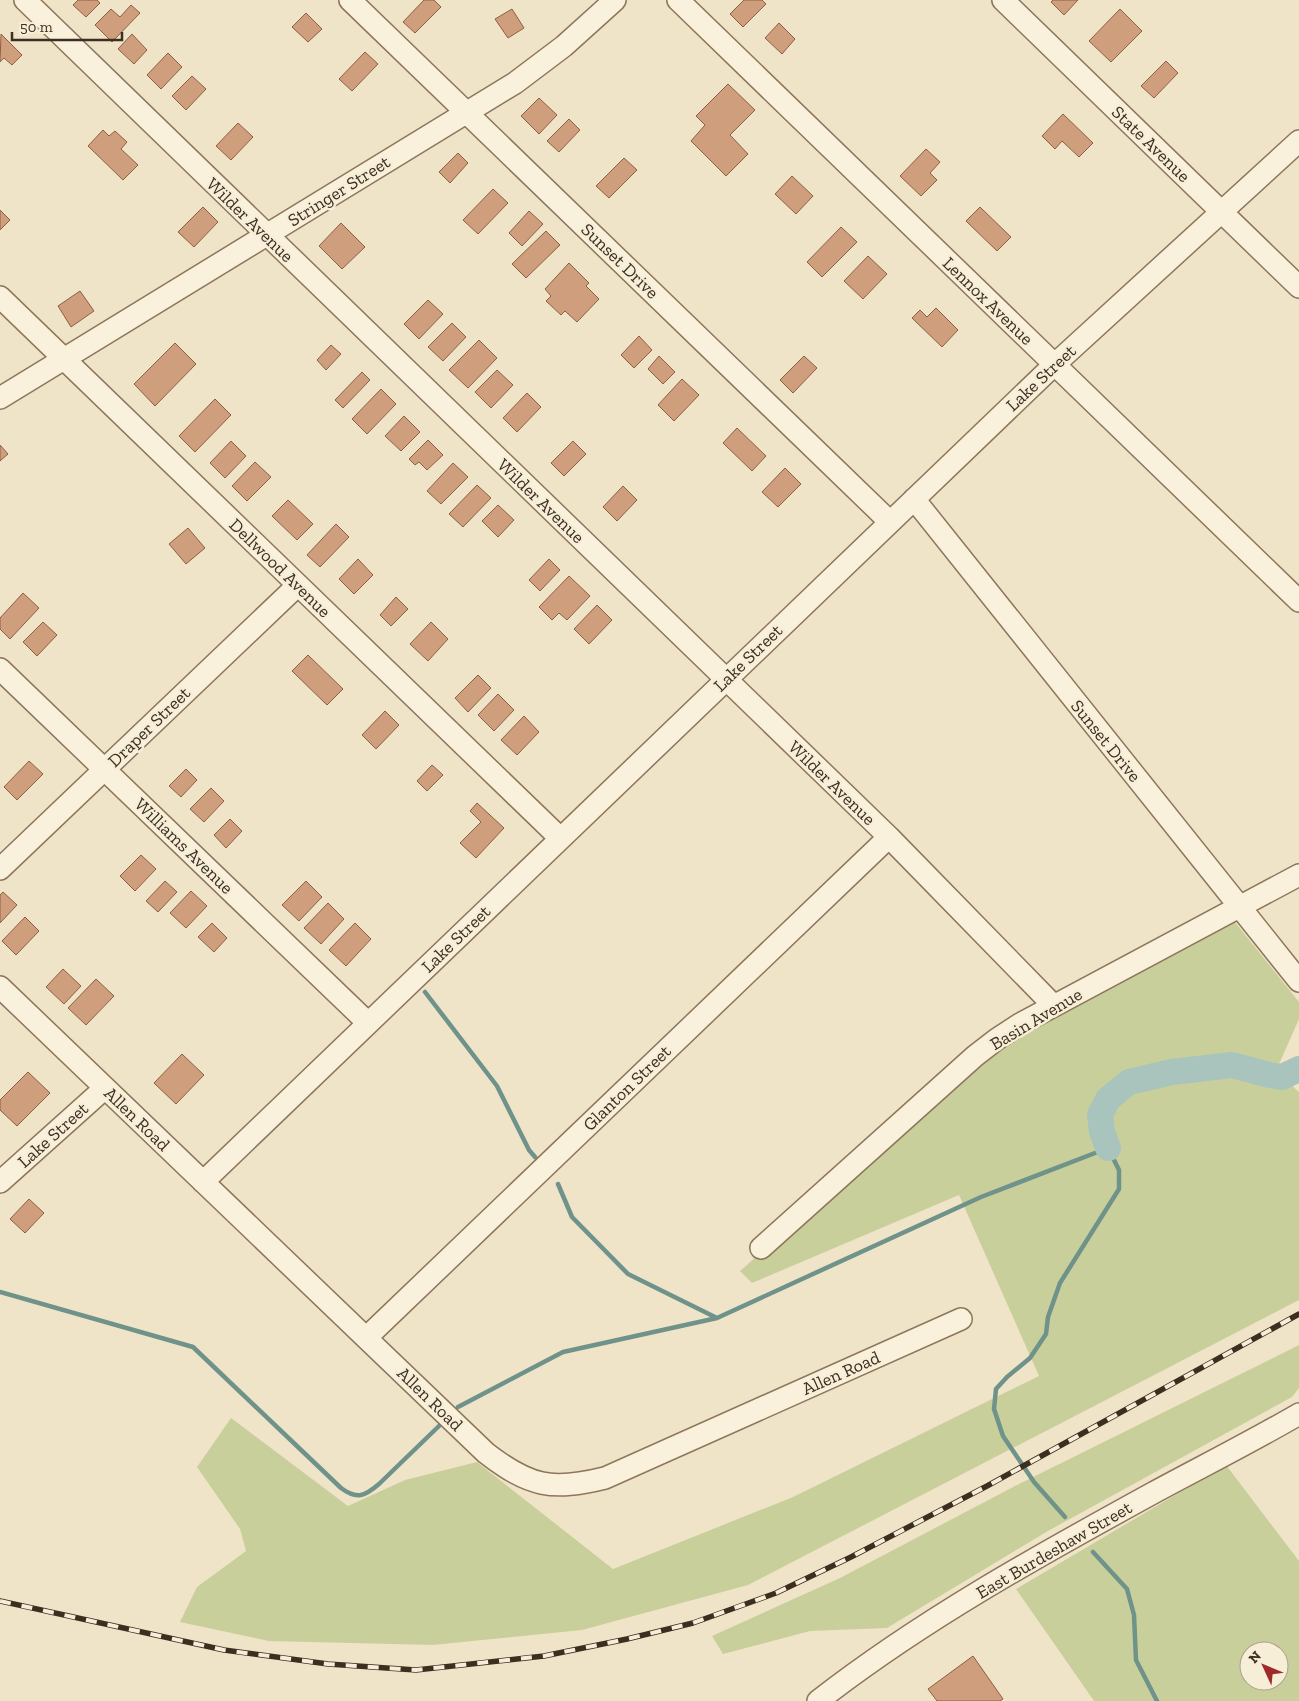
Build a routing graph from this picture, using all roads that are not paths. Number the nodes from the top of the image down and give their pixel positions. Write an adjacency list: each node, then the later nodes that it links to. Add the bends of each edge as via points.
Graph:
1 (24, 0): 9 (street, Wilder Avenue)
2 (350, 0): 6 (street, Sunset Drive)
3 (615, 0): 6 (street, Stringer Street, via 540,65)
4 (678, 0): 13 (street, Lennox Avenue)
5 (1003, 0): 8 (street, State Avenue)
6 (466, 112): 9 (street, Stringer Street); 16 (street, Sunset Drive)
7 (1299, 141): 8 (street, Lake Street)
8 (1222, 213): 10 (street, State Avenue); 13 (street, Lake Street)
9 (266, 236): 12 (street, Stringer Street); 20 (street, Wilder Avenue)
10 (1299, 287)
11 (0, 297): 12 (street, Dellwood Avenue)
12 (63, 358): 14 (street, Stringer Street); 17 (street, Dellwood Avenue)
13 (1054, 365): 15 (street, Lake Street); 18 (street, Lennox Avenue)
14 (0, 398)
15 (914, 499): 16 (street, Lake Street); 26 (street, Sunset Drive)
16 (890, 522): 20 (street, Lake Street)
17 (298, 585): 21 (street, Draper Street); 23 (street, Dellwood Avenue)
18 (1299, 601)
19 (0, 669): 21 (street, Williams Avenue)
20 (725, 680): 22 (street, Wilder Avenue); 23 (street, Lake Street)
21 (104, 769): 24 (street, Draper Street); 30 (street, Williams Avenue)
22 (889, 837): 29 (street, Wilder Avenue); 36 (street, Glanton Street)
23 (560, 838): 30 (street, Lake Street)
24 (0, 869)
25 (1299, 875): 26 (street, Basin Avenue)
26 (1239, 908): 27 (street, Sunset Drive); 29 (street, Basin Avenue)
27 (1299, 982)
28 (0, 987): 31 (street, Allen Road)
29 (1054, 1006): 34 (street, Basin Avenue, via 1020,1024 976,1056)
30 (368, 1023): 33 (street, Lake Street)
31 (105, 1088): 32 (street, Lake Street); 33 (street, Allen Road)
32 (0, 1182)
33 (203, 1182): 36 (street, Allen Road)
34 (761, 1248)
35 (961, 1319): 36 (street, Allen Road, via 613,1475 562,1485 524,1479 486,1453)
36 (366, 1338)
37 (1299, 1414): 38 (street, East Burdeshaw Street, via 995,1582 896,1645)
38 (818, 1701)

